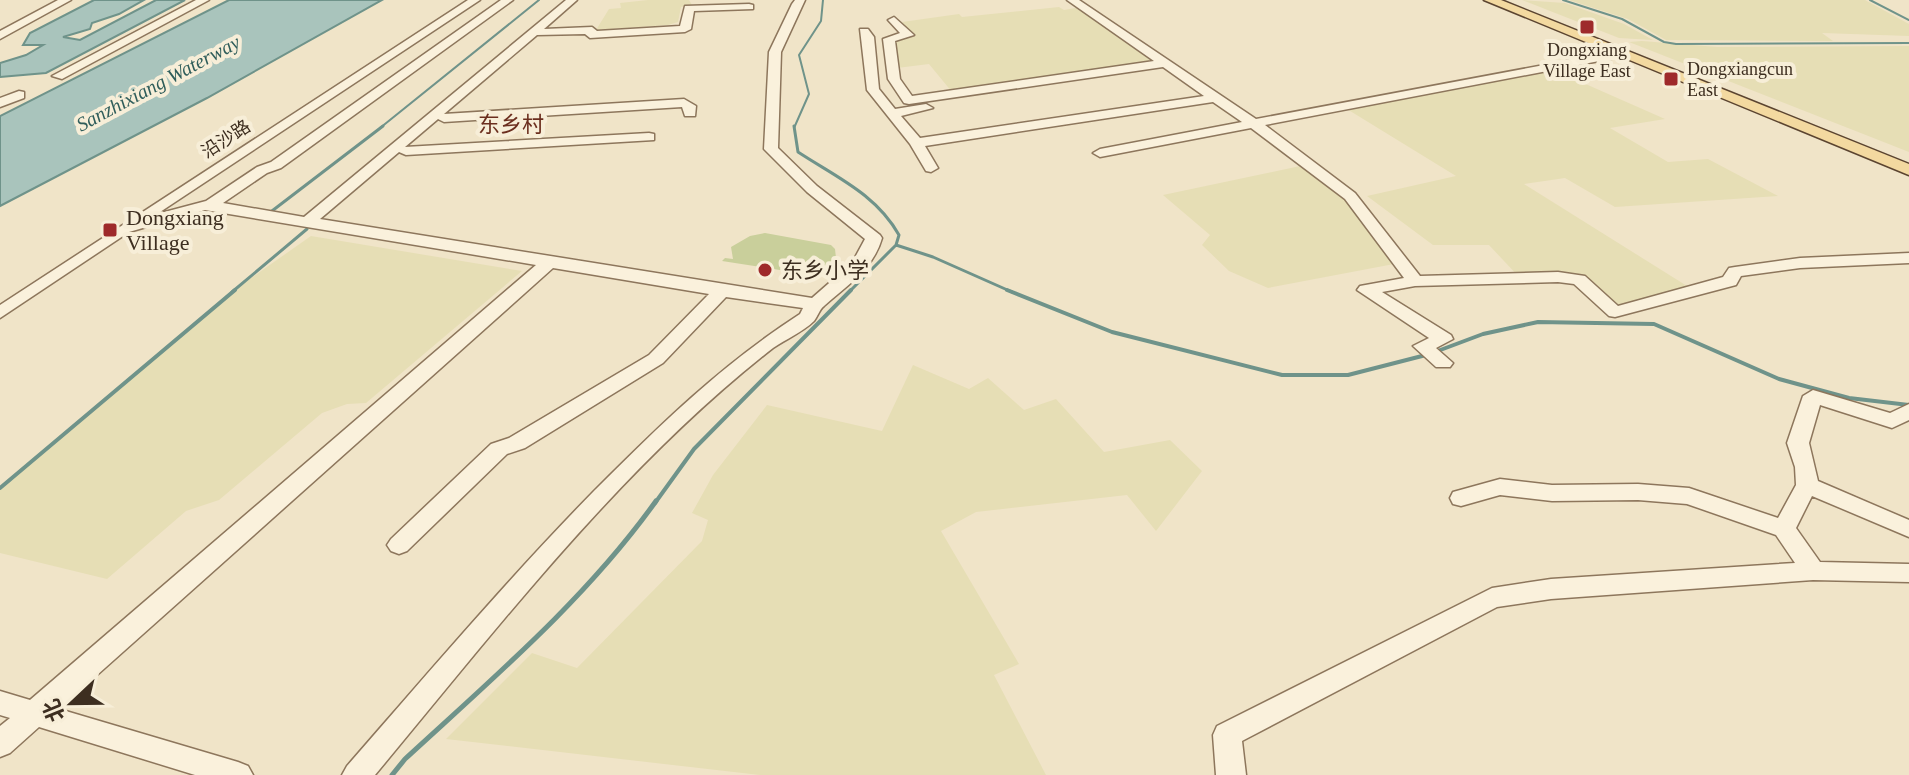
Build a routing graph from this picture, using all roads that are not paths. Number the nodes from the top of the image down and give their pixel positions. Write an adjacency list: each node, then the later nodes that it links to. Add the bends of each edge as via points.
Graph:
1 (66, 0): 15 (street)
2 (204, 0): 18 (street)
3 (475, 0): 33 (street, 沿沙路)
4 (508, 0): 34 (street, via 276,165)
5 (572, 0): 35 (street)
6 (580, 0): 14 (street)
7 (743, 0): 14 (street, via 749,7 689,8 685,29)
8 (800, 0): 41 (street, via 775,52 771,149 874,238 862,263)
9 (1072, 0): 17 (street)
10 (1490, 0): 16 (main road)
11 (1511, 0): 30 (main road)
12 (894, 20): 19 (street, via 908,35 889,39)
13 (864, 31): 20 (street)
14 (541, 33): 24 (street)
15 (0, 36)
16 (1620, 53): 25 (street); 32 (main road)
17 (1173, 68): 19 (street, via 909,100); 21 (street); 23 (street)
18 (58, 76)
19 (898, 85): 20 (street)
20 (872, 87): 23 (street)
21 (1216, 98): 25 (street); 27 (street)
22 (690, 113): 24 (street, via 684,103)
23 (892, 113): 27 (street)
24 (444, 118): 28 (street)
25 (1254, 124): 29 (street); 39 (street, via 1350,196)
26 (649, 137): 28 (street)
27 (916, 143): 31 (street)
28 (406, 151): 35 (street)
29 (1100, 153)
30 (1909, 160)
31 (931, 168)
32 (1909, 170)
33 (196, 182): 34 (street); 36 (street, 沿沙路)
34 (207, 205): 35 (street); 36 (street)
35 (312, 224): 37 (street)
36 (123, 229): 42 (street, 沿沙路)
37 (550, 262): 40 (street); 53 (street)
38 (1905, 262): 39 (street, via 1800,263 1735,272 1730,281 1615,312 1579,280)
39 (1415, 281): 43 (street, via 1366,290 1444,339 1422,346)
40 (722, 291): 41 (street); 49 (street, via 656,359 499,449)
41 (813, 306): 56 (street, via 807,317 682,414 533,569)
42 (0, 313)
43 (1443, 363)
44 (1909, 411): 45 (street, via 1892,421 1813,396 1798,443)
45 (1807, 485): 47 (street); 48 (street)
46 (1461, 498): 47 (street, via 1500,487 1689,496)
47 (1784, 529): 50 (street)
48 (1909, 529)
49 (399, 545)
50 (1813, 571): 51 (street); 57 (street, via 1551,589 1492,598 1227,735)
51 (1909, 573)
52 (0, 703): 53 (street)
53 (35, 713): 54 (street); 55 (street)
54 (0, 744)
55 (238, 775)
56 (357, 775)
57 (1231, 775)

